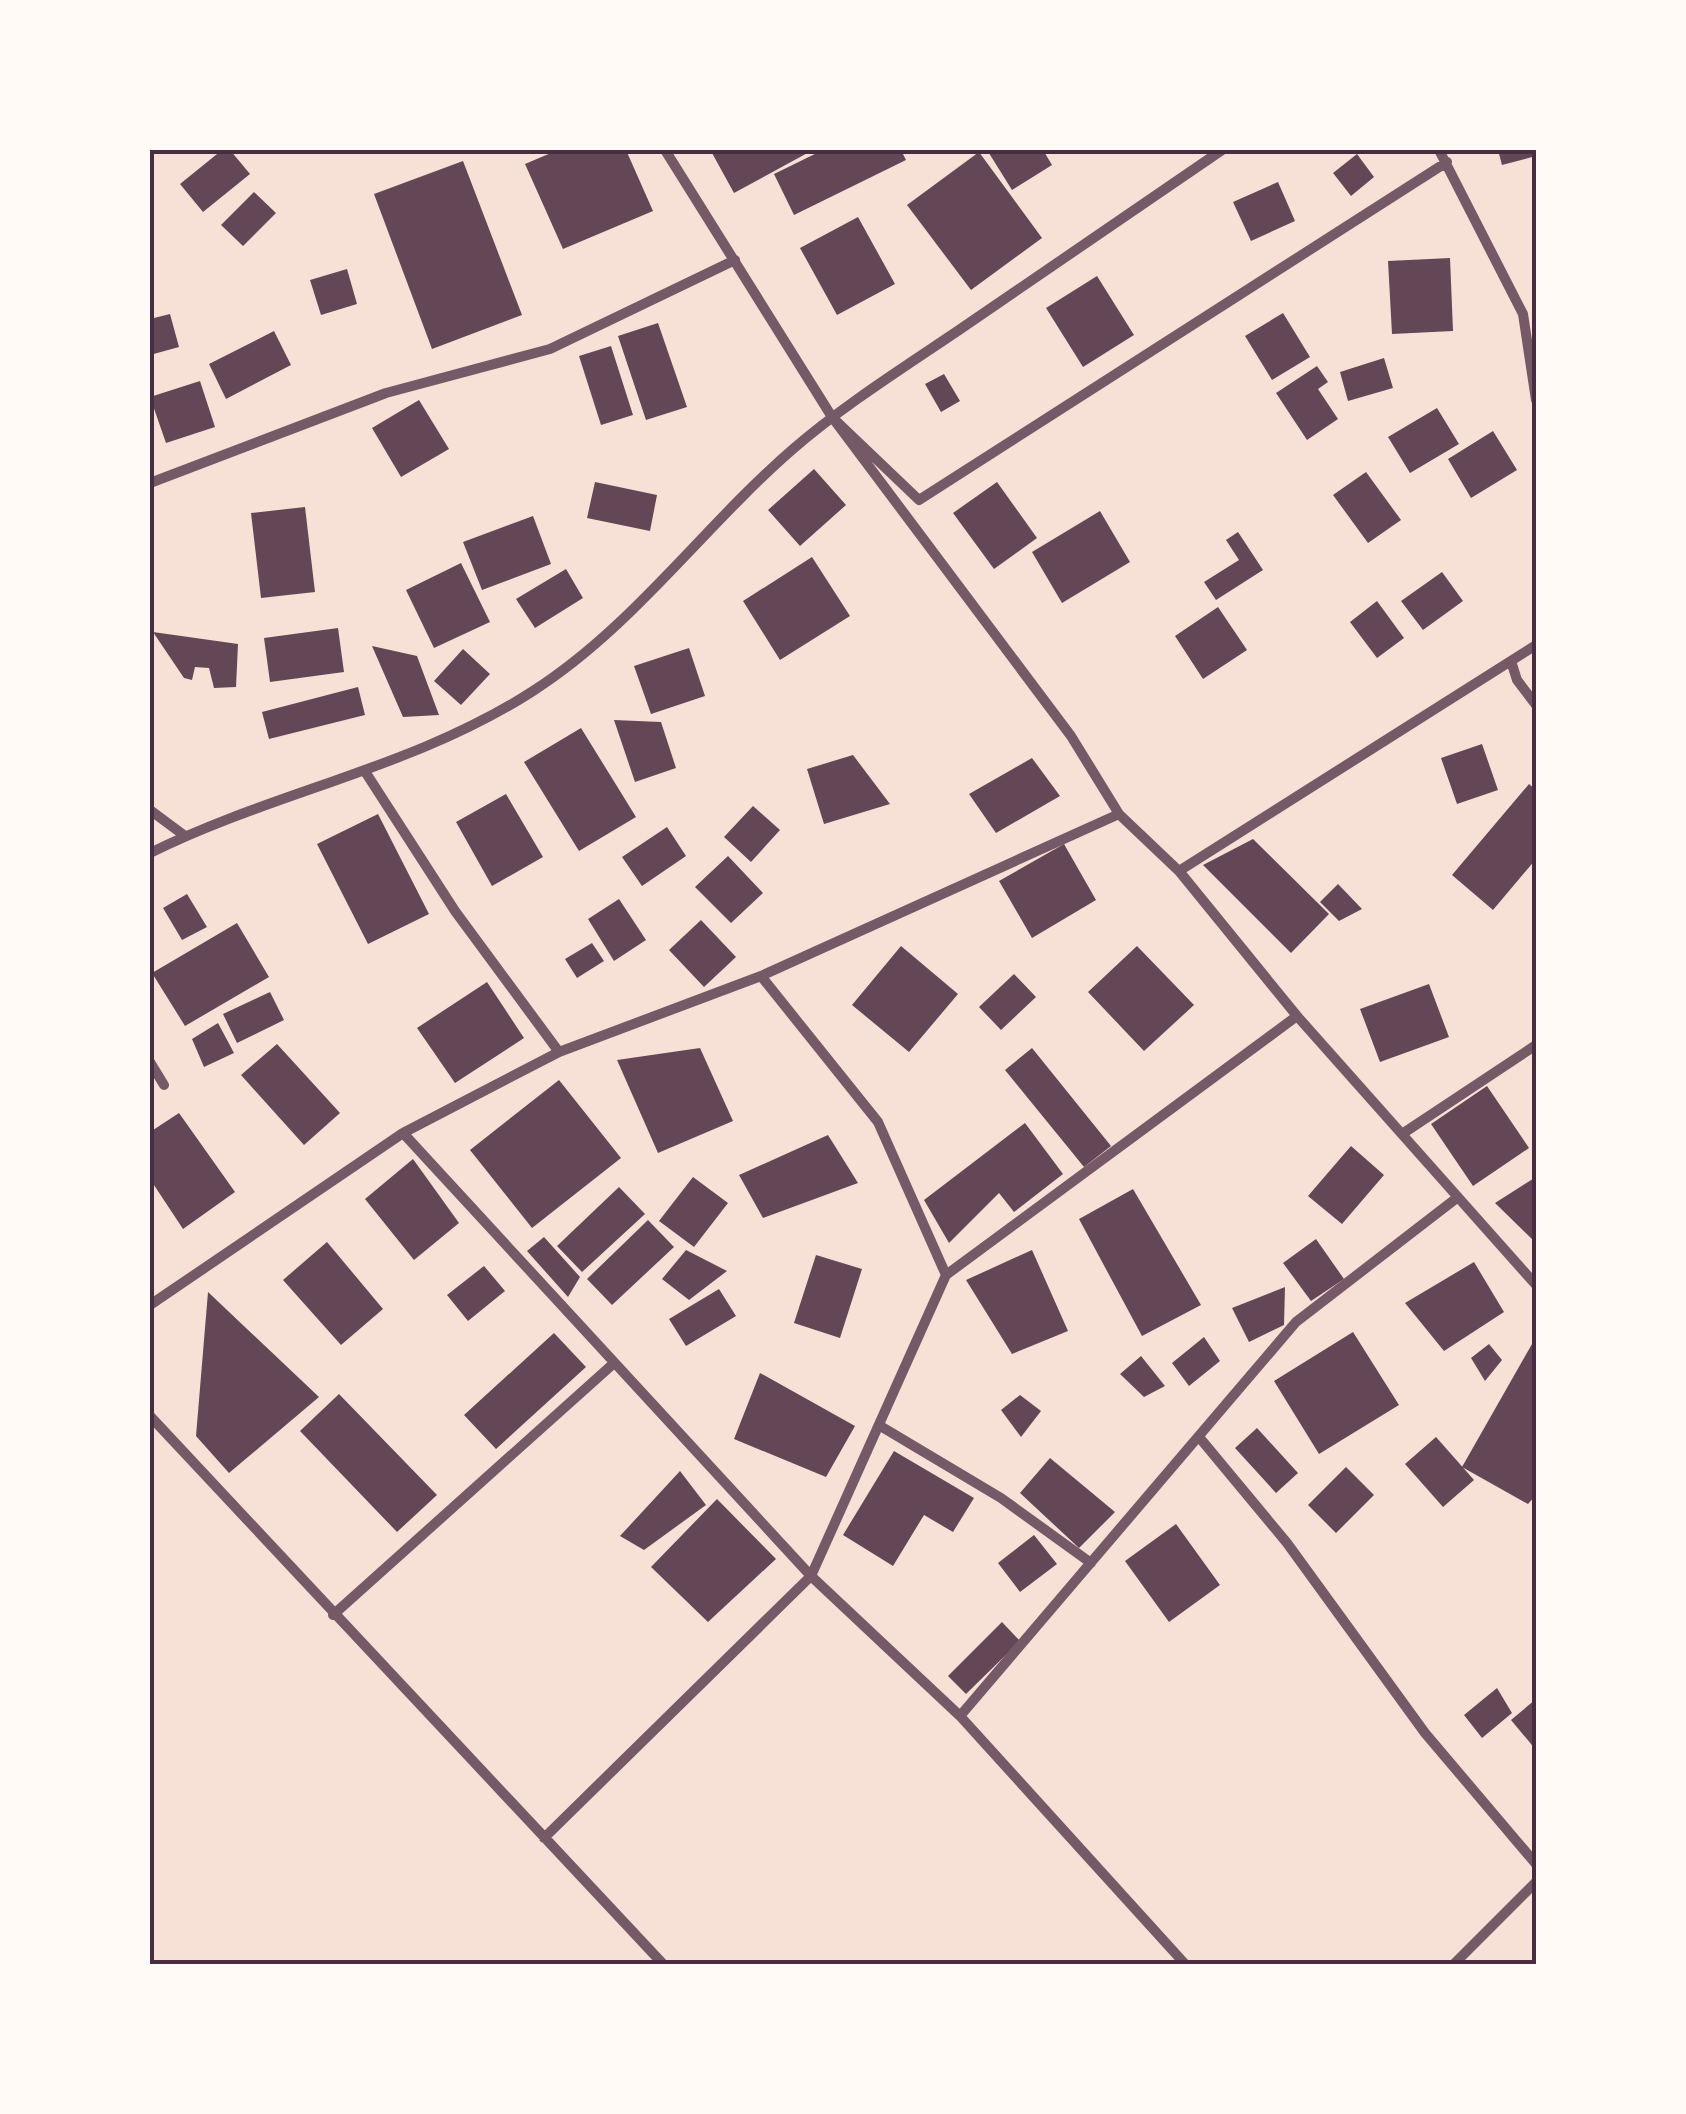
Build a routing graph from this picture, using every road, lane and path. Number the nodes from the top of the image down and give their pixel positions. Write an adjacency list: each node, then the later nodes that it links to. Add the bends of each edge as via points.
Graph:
1 (665, 150): 5 (street)
2 (1222, 150): 7 (street)
3 (1439, 150): 4 (street)
4 (1447, 162): 6 (street, via 1523,314); 7 (street, via 920,500)
5 (735, 260): 7 (street); 8 (street, via 550,349 386,393)
6 (1536, 400)
7 (832, 417): 12 (street, via 712,526 588,655 492,717); 14 (street, via 1071,736)
8 (150, 483)
9 (1536, 645): 10 (street)
10 (1511, 661): 11 (street); 17 (street)
11 (1536, 704)
12 (366, 773): 15 (street); 21 (street, via 455,911)
13 (150, 810): 15 (street)
14 (1120, 814): 17 (street); 18 (street)
15 (184, 836): 16 (street)
16 (150, 853)
17 (1179, 871): 19 (street)
18 (761, 976): 21 (street); 27 (street, via 878,1122)
19 (1297, 1016): 25 (street); 27 (street)
20 (1536, 1045): 25 (street)
21 (559, 1052): 24 (street)
22 (150, 1062): 23 (street)
23 (164, 1085)
24 (402, 1133): 29 (street); 30 (street)
25 (1402, 1134): 26 (street)
26 (1458, 1197): 28 (street); 33 (street, via 1296,1322)
27 (946, 1275): 32 (street)
28 (1536, 1285)
29 (150, 1306)
30 (614, 1364): 35 (street); 36 (street)
31 (150, 1416): 36 (street)
32 (882, 1427): 34 (street, via 1001,1498); 35 (street)
33 (1199, 1437): 34 (street); 39 (street, via 1287,1543 1425,1733)
34 (1090, 1563): 37 (street)
35 (811, 1576): 37 (street); 38 (street)
36 (333, 1615): 38 (street)
37 (960, 1716): 42 (street)
38 (544, 1838): 41 (street)
39 (1536, 1864)
40 (1536, 1882): 43 (street)
41 (663, 1964)
42 (1185, 1964)
43 (1454, 1964)

